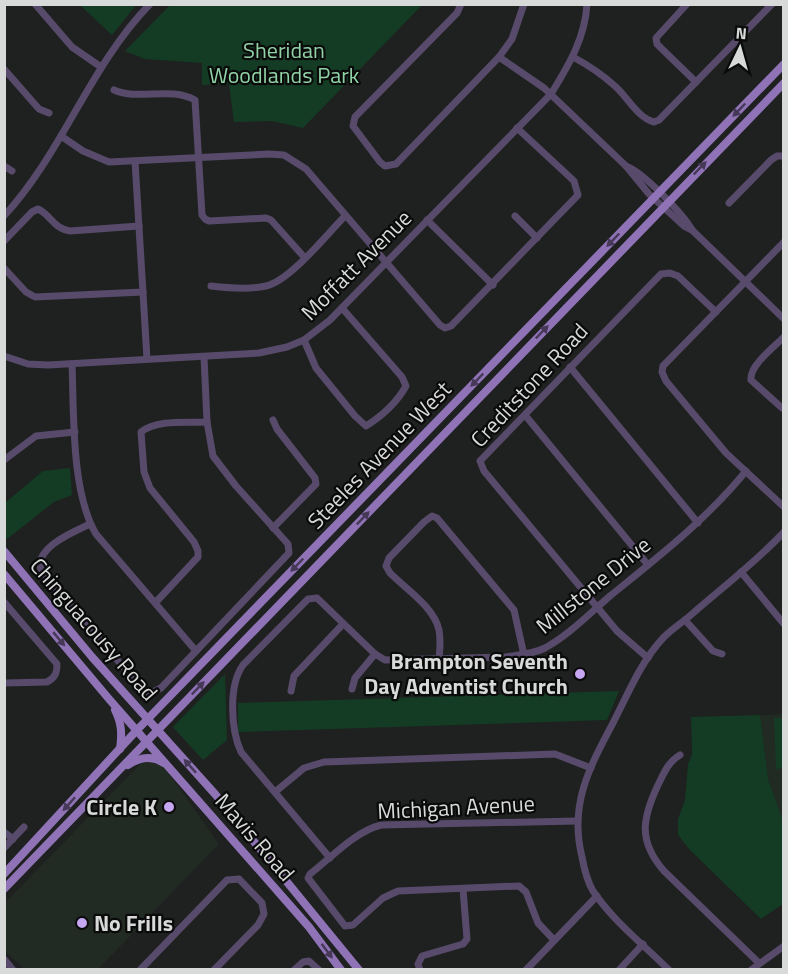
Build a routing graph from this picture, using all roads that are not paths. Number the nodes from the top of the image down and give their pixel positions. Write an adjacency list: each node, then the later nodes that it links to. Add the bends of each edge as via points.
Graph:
1 (35, 4): 11 (street, via 72,47)
2 (150, 4): 11 (street)
3 (460, 4): 8 (street, via 457,13 355,117 353,126 380,162 396,164)
4 (524, 4): 8 (street, via 512,39)
5 (587, 4): 9 (street, Moffatt Avenue, via 581,39)
6 (687, 4): 13 (street, via 656,38 657,44)
7 (772, 4): 13 (street)
8 (499, 57): 17 (street)
9 (573, 57): 13 (street, via 615,86 654,122); 17 (street, Moffatt Avenue)
10 (782, 66): 16 (main road, via 774,84); 26 (main road, Steeles Avenue West, one-way to 26)
11 (101, 67): 20 (street)
12 (4, 69): 18 (street, via 39,108)
13 (696, 82)
14 (783, 83): 16 (main road, Steeles Avenue West)
15 (114, 90): 22 (street, via 125,95 184,95 195,100)
16 (775, 92): 26 (main road, Steeles Avenue West, one-way to 16)
17 (551, 94): 19 (street, Moffatt Avenue); 26 (street, via 626,166 634,169)
18 (49, 113)
19 (518, 128): 31 (street, Moffatt Avenue); 33 (street, via 578,189 578,195)
20 (61, 136): 23 (street, via 96,158); 28 (street, via 30,187)
21 (783, 156): 27 (street, via 771,159)
22 (200, 157): 23 (street); 29 (street, via 284,155 306,169); 36 (street, via 205,219 209,222 266,218)
23 (135, 161): 32 (street)
24 (4, 166): 25 (street)
25 (12, 171)
26 (659, 198): 39 (street); 85 (main road, Steeles Avenue West, one-way to 85); 87 (main road, Steeles Avenue West, one-way to 26)
27 (729, 203)
28 (4, 216)
29 (345, 216): 36 (street); 37 (street)
30 (515, 216): 33 (street)
31 (427, 219): 37 (street, Moffatt Avenue); 40 (street)
32 (139, 226): 34 (street, via 62,230 38,209); 42 (street)
33 (537, 238): 40 (street)
34 (4, 241)
35 (783, 242): 39 (street)
36 (304, 258): 41 (street, via 279,282 266,287)
37 (386, 263): 40 (street, via 445,328); 43 (street, Moffatt Avenue)
38 (4, 268): 42 (street, via 35,297)
39 (746, 282): 44 (street); 45 (street)
40 (493, 285)
41 (211, 286)
42 (142, 292): 50 (street)
43 (342, 308): 47 (street, Moffatt Avenue); 47 (street, via 406,386 375,420 366,426 355,416 316,368)
44 (716, 312): 52 (street, Creditstone Road, via 678,276 661,274); 59 (street, via 663,366 662,372 715,441)
45 (783, 319)
46 (783, 337): 53 (street, via 750,376)
47 (304, 340): 49 (street, Moffatt Avenue, via 259,353)
48 (4, 356): 51 (street, Moffatt Avenue, via 28,364)
49 (204, 357): 50 (street, Moffatt Avenue); 56 (street)
50 (147, 359): 51 (street, Moffatt Avenue)
51 (72, 364): 57 (street)
52 (570, 368): 54 (street, Creditstone Road); 61 (street)
53 (782, 408)
54 (525, 415): 66 (street); 71 (street, Creditstone Road, via 488,451 480,466)
55 (273, 420): 63 (street, via 316,484)
56 (207, 422): 63 (street, via 213,456); 70 (street, via 162,425 141,432 144,472 150,488 198,551 198,557)
57 (75, 432): 58 (street, via 36,436); 62 (street, via 81,495)
58 (4, 460)
59 (746, 471): 60 (street); 61 (street, Millstone Drive)
60 (783, 507)
61 (698, 523): 66 (street, Millstone Drive)
62 (90, 524): 70 (street); 75 (street, via 42,555 42,572 148,694 160,688)
63 (273, 528): 75 (street, via 288,544 290,553)
64 (783, 532): 67 (street)
65 (4, 551): 85 (main road, Chinguacousy Road)
66 (648, 565): 71 (street, Millstone Drive)
67 (741, 572): 72 (street); 74 (street)
68 (4, 574): 84 (main road, Chinguacousy Road, one-way to 84)
69 (4, 602): 81 (street, via 57,664 47,682)
70 (156, 602): 75 (street)
71 (596, 608): 77 (street, Millstone Drive, via 555,642); 79 (street, Creditstone Road, via 627,642)
72 (685, 620): 78 (street, via 713,651); 79 (street, via 662,639)
73 (343, 624): 76 (street); 83 (street, via 294,676); 94 (street, via 317,598 308,599 237,675 236,741)
74 (783, 624)
75 (196, 651)
76 (375, 654): 80 (street, Millstone Drive, via 385,660); 82 (street, via 355,678)
77 (524, 654): 80 (street, Millstone Drive); 80 (street, via 514,610 432,516 389,558 386,566 436,620)
78 (722, 654)
79 (648, 658): 92 (street)
80 (439, 659)
81 (4, 683)
82 (352, 690)
83 (291, 691)
84 (109, 699): 86 (main road, Chinguacousy Road); 89 (main road, via 120,720)
85 (148, 720): 86 (main road, Steeles Avenue West); 87 (main road, Chinguacousy Road)
86 (137, 730): 88 (main road, Mavis Road); 89 (main road, Steeles Avenue West)
87 (157, 730): 88 (main road, Steeles Avenue West); 105 (main road, Mavis Road, one-way to 87)
88 (147, 741): 91 (main road, Mavis Road); 93 (main road, Steeles Avenue West)
89 (120, 749): 101 (main road, Steeles Avenue West, one-way to 101)
90 (680, 755): 111 (street, via 668,765 649,804 645,827 648,847 664,871)
91 (169, 766): 93 (main road, via 157,759 144,758); 106 (main road, Mavis Road)
92 (591, 768): 94 (street, via 555,754 324,762 304,768); 95 (street, via 579,800)
93 (118, 771): 103 (main road, Steeles Avenue West)
94 (275, 792): 100 (street)
95 (577, 821): 100 (street, Michigan Avenue, via 381,825 358,836); 104 (street, via 585,870)
96 (24, 827): 98 (street)
97 (4, 832): 98 (street)
98 (13, 839): 99 (street)
99 (4, 848)
100 (330, 858): 102 (street, Michigan Avenue, via 308,878 345,926 352,925 398,891)
101 (4, 874)
102 (463, 889): 107 (street, Michigan Avenue, via 523,888 535,918); 119 (street, via 467,939 463,944 422,956)
103 (4, 890)
104 (597, 896): 107 (street); 108 (street)
105 (318, 920): 106 (main road); 118 (main road, Mavis Road)
106 (309, 927): 117 (main road, Mavis Road, one-way to 117)
107 (554, 940): 120 (street)
108 (643, 944): 121 (street); 122 (street)
109 (783, 946): 111 (street)
110 (4, 958): 112 (street)
111 (759, 963): 123 (street)
112 (13, 969)
113 (140, 969): 114 (street, via 227,880 239,879 262,903 264,914)
114 (214, 969)
115 (294, 969): 116 (street, via 309,961)
116 (319, 969)
117 (341, 969)
118 (359, 969)
119 (420, 969)
120 (526, 969)
121 (618, 969)
122 (669, 969)
123 (751, 969)

